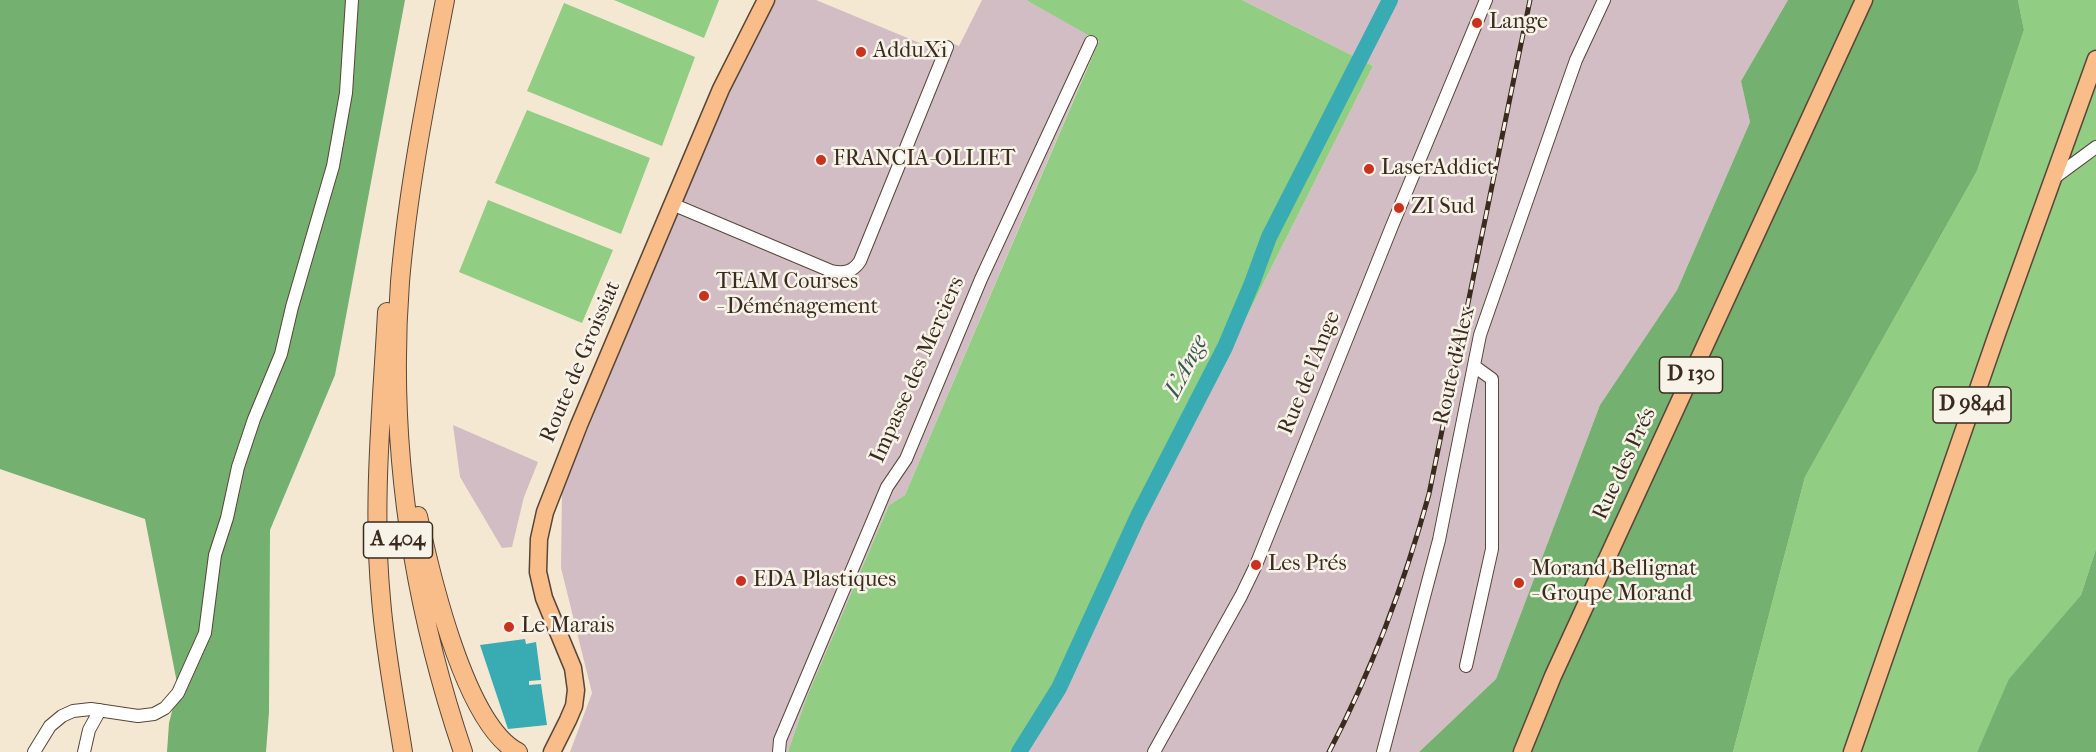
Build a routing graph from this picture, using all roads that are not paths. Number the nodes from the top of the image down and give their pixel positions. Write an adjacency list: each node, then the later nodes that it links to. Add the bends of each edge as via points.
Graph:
1 (352, 0): 18 (street, via 346,93 333,166 281,354 238,467 215,555 205,633 178,693 165,708 138,716)
2 (433, 0): 14 (highway, A 404, via 400,181)
3 (445, 0): 16 (highway, A 404, via 415,161 403,256)
4 (766, 0): 13 (main road, Route de Groissiat, via 721,89)
5 (1486, 0): 27 (street, Rue de l'Ange, via 1256,564)
6 (1604, 0): 15 (street, Route d'Alex, via 1560,105 1480,335)
7 (1864, 0): 29 (main road, Rue des Prés / D 130, via 1552,676)
8 (1091, 42): 26 (street, Impasse des Merciers, via 981,279 906,459 887,487 780,740)
9 (946, 47): 13 (street, via 856,268 848,272 831,271)
10 (2096, 58): 12 (main road, D 984d)
11 (2096, 147): 12 (street)
12 (2053, 178): 30 (main road, D 984d)
13 (672, 204): 25 (main road, Route de Groissiat, via 551,494 542,525 537,556 541,587 575,679 574,706)
14 (386, 321): 21 (highway, via 379,565 383,622); 22 (highway, A 404, via 388,443 400,549 422,658)
15 (1474, 366): 17 (street, via 1492,379 1492,549); 28 (street, Route d'Alex, via 1439,540)
16 (399, 432): 23 (highway, A 404, via 407,514 423,609); 24 (highway, via 432,577 450,636 486,721)
17 (1466, 666)
18 (100, 710): 19 (street, via 79,710 62,716 50,726); 20 (street, via 89,730)
19 (34, 752)
20 (84, 752)
21 (403, 752)
22 (450, 752)
23 (463, 752)
24 (518, 752)
25 (552, 752)
26 (779, 752)
27 (1154, 752)
28 (1383, 752)
29 (1522, 752)
30 (1852, 752)

